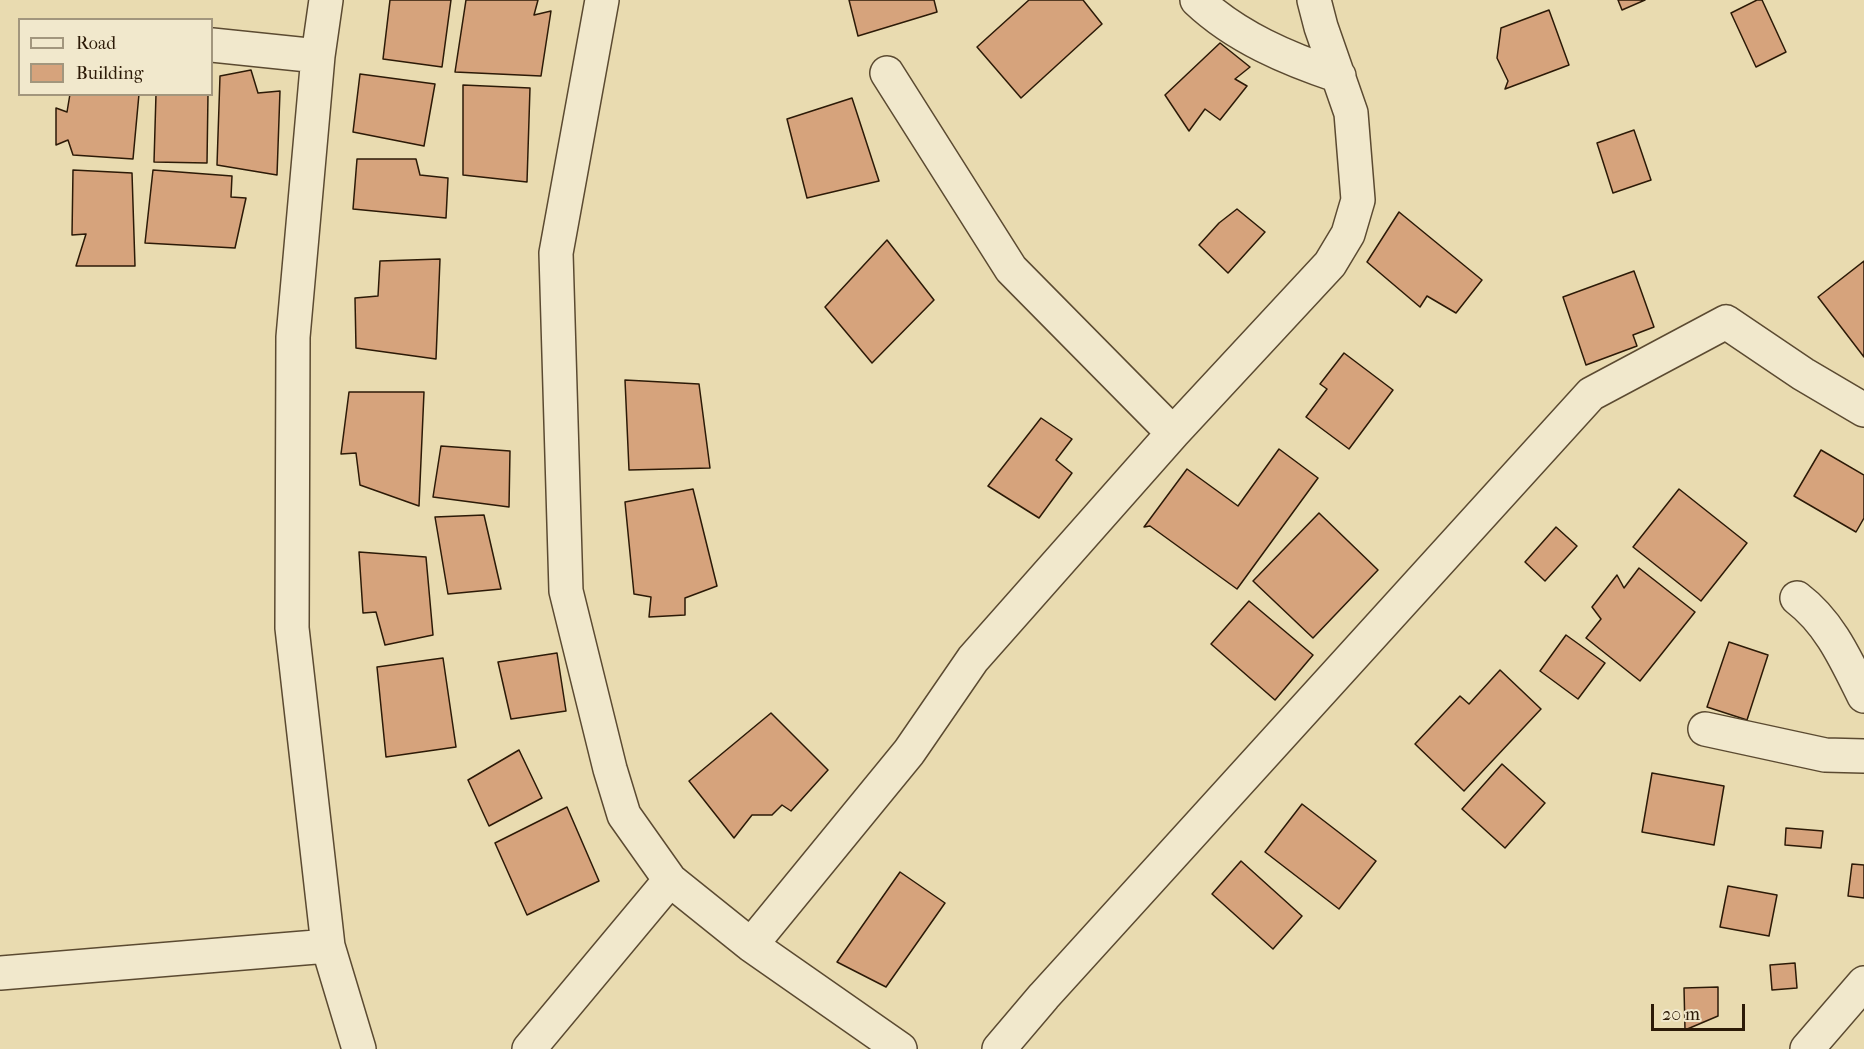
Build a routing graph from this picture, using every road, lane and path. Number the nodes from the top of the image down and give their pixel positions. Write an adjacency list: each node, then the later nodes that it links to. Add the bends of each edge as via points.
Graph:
1 (326, 0): 6 (street)
2 (602, 0): 15 (street, via 556,254 566,591 624,815)
3 (1197, 0): 8 (street, via 1240,33 1296,62)
4 (1314, 0): 8 (street)
5 (213, 45): 6 (street)
6 (318, 56): 17 (street, via 293,337 292,628)
7 (887, 73): 10 (street, via 1011,269)
8 (1338, 76): 10 (street, via 1351,112 1358,200 1348,234 1330,264)
9 (1864, 410): 23 (street, via 1726,322 1591,394)
10 (1173, 433): 16 (street, via 973,659 909,752)
11 (1797, 598): 12 (street, via 1810,608 1841,648)
12 (1864, 696)
13 (1705, 729): 14 (street, via 1825,755)
14 (1864, 756)
15 (670, 879): 16 (street); 21 (street)
16 (751, 945): 22 (street)
17 (328, 946): 18 (street); 20 (street)
18 (0, 974)
19 (1864, 983): 24 (street)
20 (359, 1049)
21 (529, 1049)
22 (900, 1049)
23 (999, 1049)
24 (1807, 1049)

